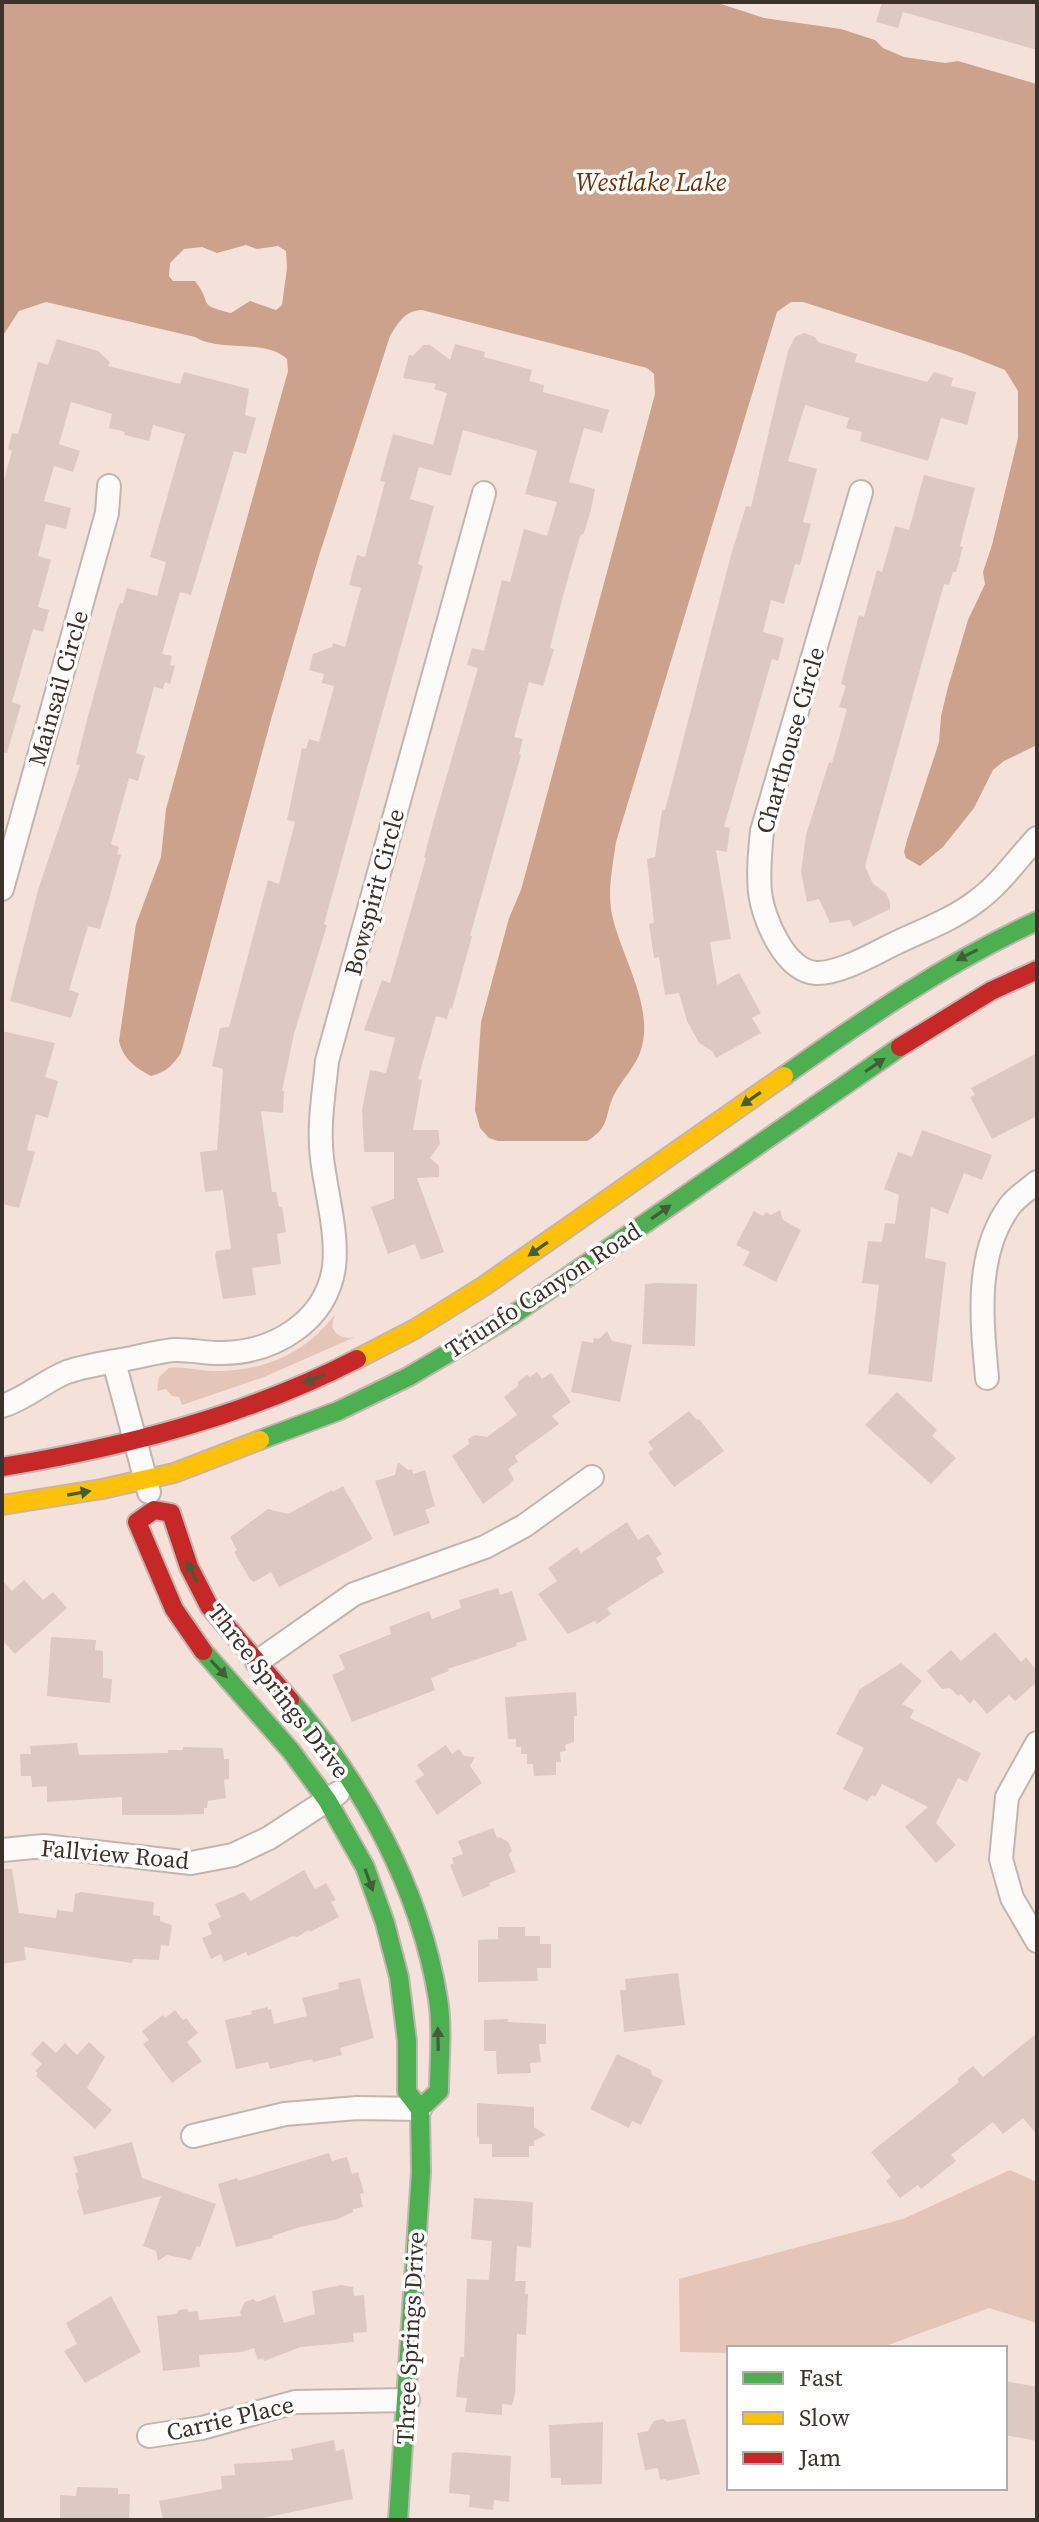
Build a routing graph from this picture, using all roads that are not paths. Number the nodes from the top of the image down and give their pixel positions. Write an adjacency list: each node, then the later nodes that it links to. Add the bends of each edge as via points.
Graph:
1 (109, 486): 5 (street, Mainsail Circle, via 107,513)
2 (861, 492): 4 (street, Charthouse Circle, via 762,831 761,896 773,932 786,955 814,973 854,962 956,914 990,889)
3 (484, 493): 9 (street, Bowspirit Circle, via 327,1061 321,1155 334,1268 324,1297 308,1320 258,1350 174,1350)
4 (1037, 838)
5 (2, 889)
6 (1037, 921): 12 (street, Triunfo Canyon Road, one-way to 12, via 953,963 865,1020 467,1298 402,1336 242,1408)
7 (1037, 970): 15 (street, Triunfo Canyon Road, one-way to 7, via 338,1411 408,1377 511,1316 922,1032)
8 (1037, 1182): 10 (street, via 1010,1205 992,1235 981,1310)
9 (114, 1362): 11 (street, via 66,1372); 12 (street)
10 (987, 1378)
11 (2, 1406)
12 (135, 1442): 13 (street, Triunfo Canyon Road); 15 (street, Three Springs Drive)
13 (2, 1467)
14 (592, 1477): 18 (street, via 485,1547 354,1594)
15 (145, 1479): 16 (street, Triunfo Canyon Road, one-way to 15); 17 (street, Three Springs Drive)
16 (2, 1505)
17 (154, 1510): 18 (street, Three Springs Drive, one-way to 17, via 216,1617 188,1569 171,1513); 21 (street, Three Springs Drive, one-way to 21, via 137,1522 174,1609)
18 (257, 1662): 20 (street, Three Springs Drive, via 314,1727)
19 (1037, 1743): 23 (street, via 1007,1797 1001,1859 1012,1898)
20 (352, 1783): 21 (street, Fallview Road); 24 (street, Three Springs Drive, one-way to 20, via 439,2091 438,2002 403,1878)
21 (327, 1800): 22 (street, Fallview Road, via 233,1855 191,1863 44,1846); 24 (street, Three Springs Drive, one-way to 24, via 365,1867 385,1923 399,1977 407,2092)
22 (2, 1850)
23 (1037, 1941)
24 (420, 2109): 25 (street, via 285,2114); 26 (street, Three Springs Drive)
25 (193, 2136)
26 (408, 2400): 27 (street, Carrie Place, via 295,2402 202,2428); 28 (street, Three Springs Drive)
27 (149, 2436)
28 (398, 2520)

